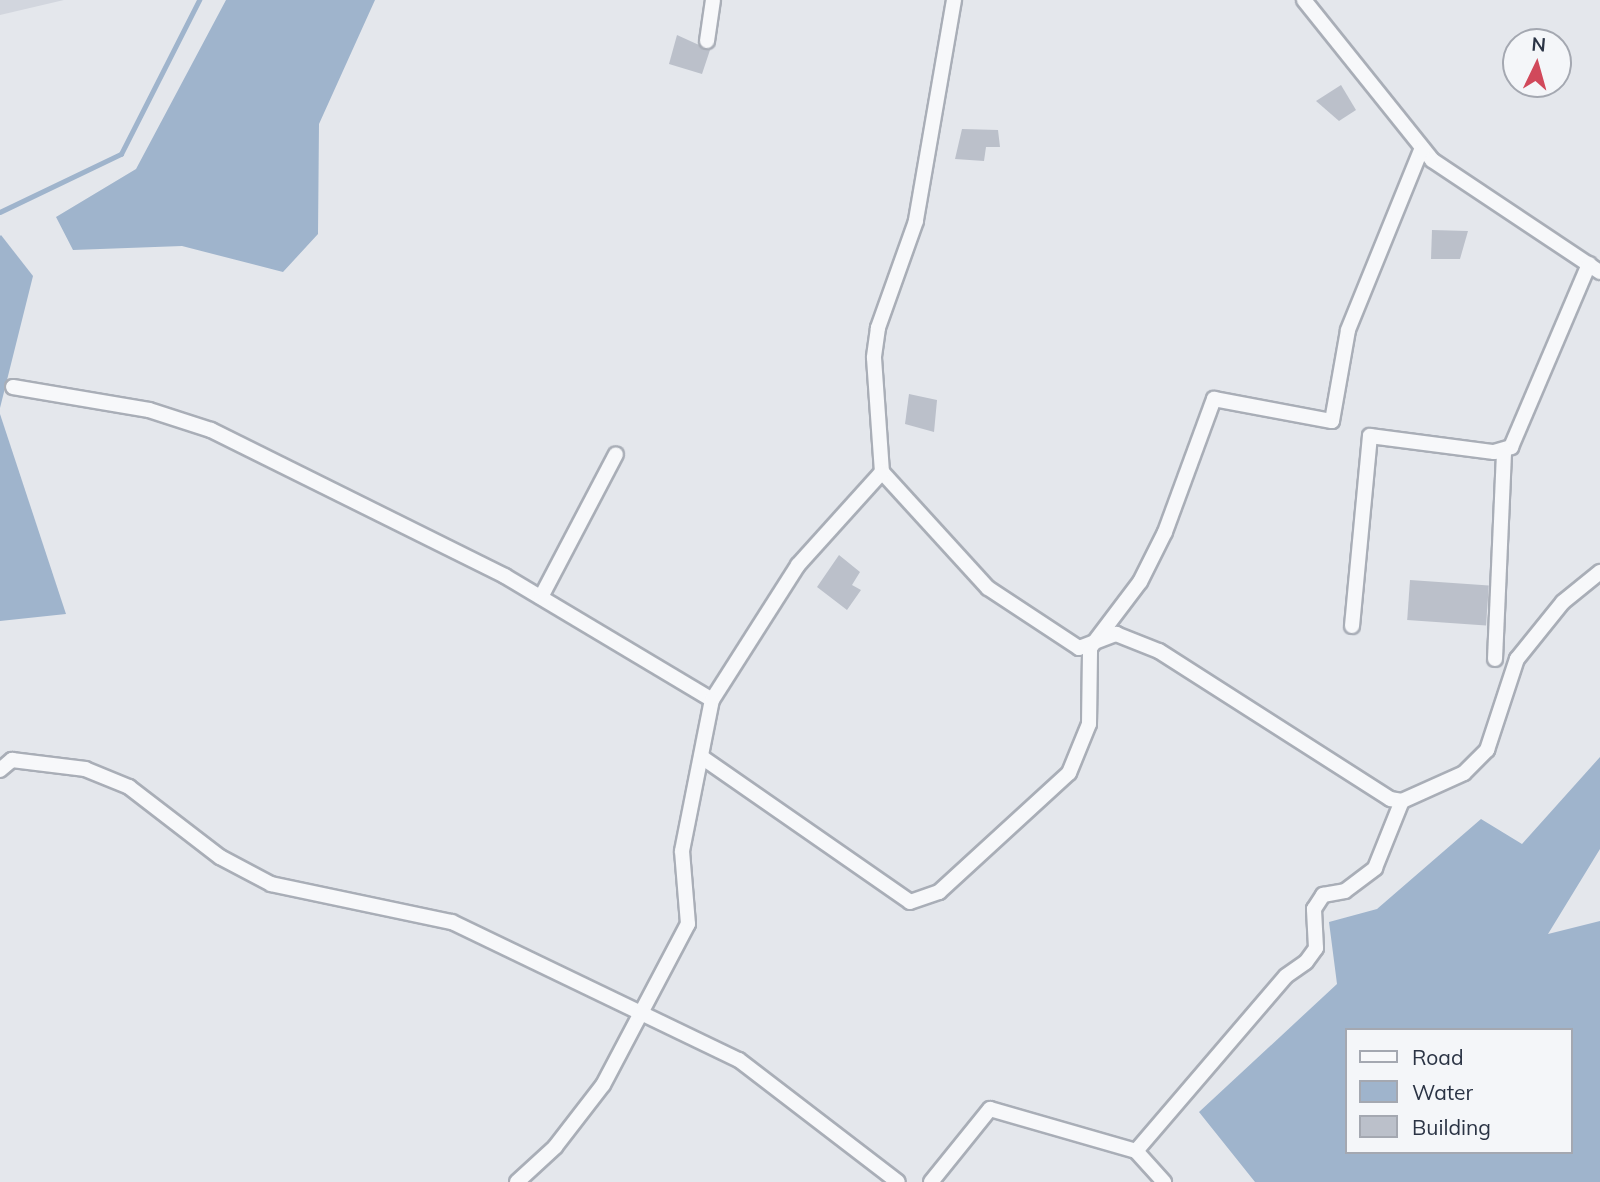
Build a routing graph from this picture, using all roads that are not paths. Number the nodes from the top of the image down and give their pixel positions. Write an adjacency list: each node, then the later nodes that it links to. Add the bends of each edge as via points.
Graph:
1 (713, 0): 4 (street)
2 (954, 0): 10 (street, via 916,221 877,328)
3 (1304, 0): 5 (street)
4 (707, 41)
5 (1422, 148): 6 (street); 14 (street, via 1348,330 1332,421 1214,399 1165,532 1140,582)
6 (1595, 268): 8 (street, via 1515,441)
7 (13, 387): 12 (street, via 149,410 211,430)
8 (1504, 450): 13 (street, via 1370,436); 15 (street)
9 (616, 454): 12 (street)
10 (882, 472): 14 (street, via 988,588 1079,648); 16 (street, via 798,565)
11 (1599, 572): 19 (street, via 1563,602 1517,659 1487,750 1464,772)
12 (541, 597): 16 (street)
13 (1352, 626)
14 (1090, 648): 17 (street, via 1088,724 1069,773 924,901 910,902); 19 (street, via 1116,634 1159,651)
15 (1495, 659)
16 (712, 700): 17 (street)
17 (703, 758): 20 (street, via 682,851 688,924)
18 (0, 770): 20 (street, via 12,760 96,774 128,787 220,857 271,884 453,922)
19 (1402, 802): 21 (street, via 1376,868 1345,891 1324,895 1314,909 1316,947 1306,962 1286,976)
20 (641, 1017): 22 (street, via 603,1085 555,1147); 23 (street, via 739,1060)
21 (1136, 1151): 24 (street, via 990,1109); 25 (street)
22 (517, 1182)
23 (898, 1182)
24 (932, 1182)
25 (1164, 1182)

